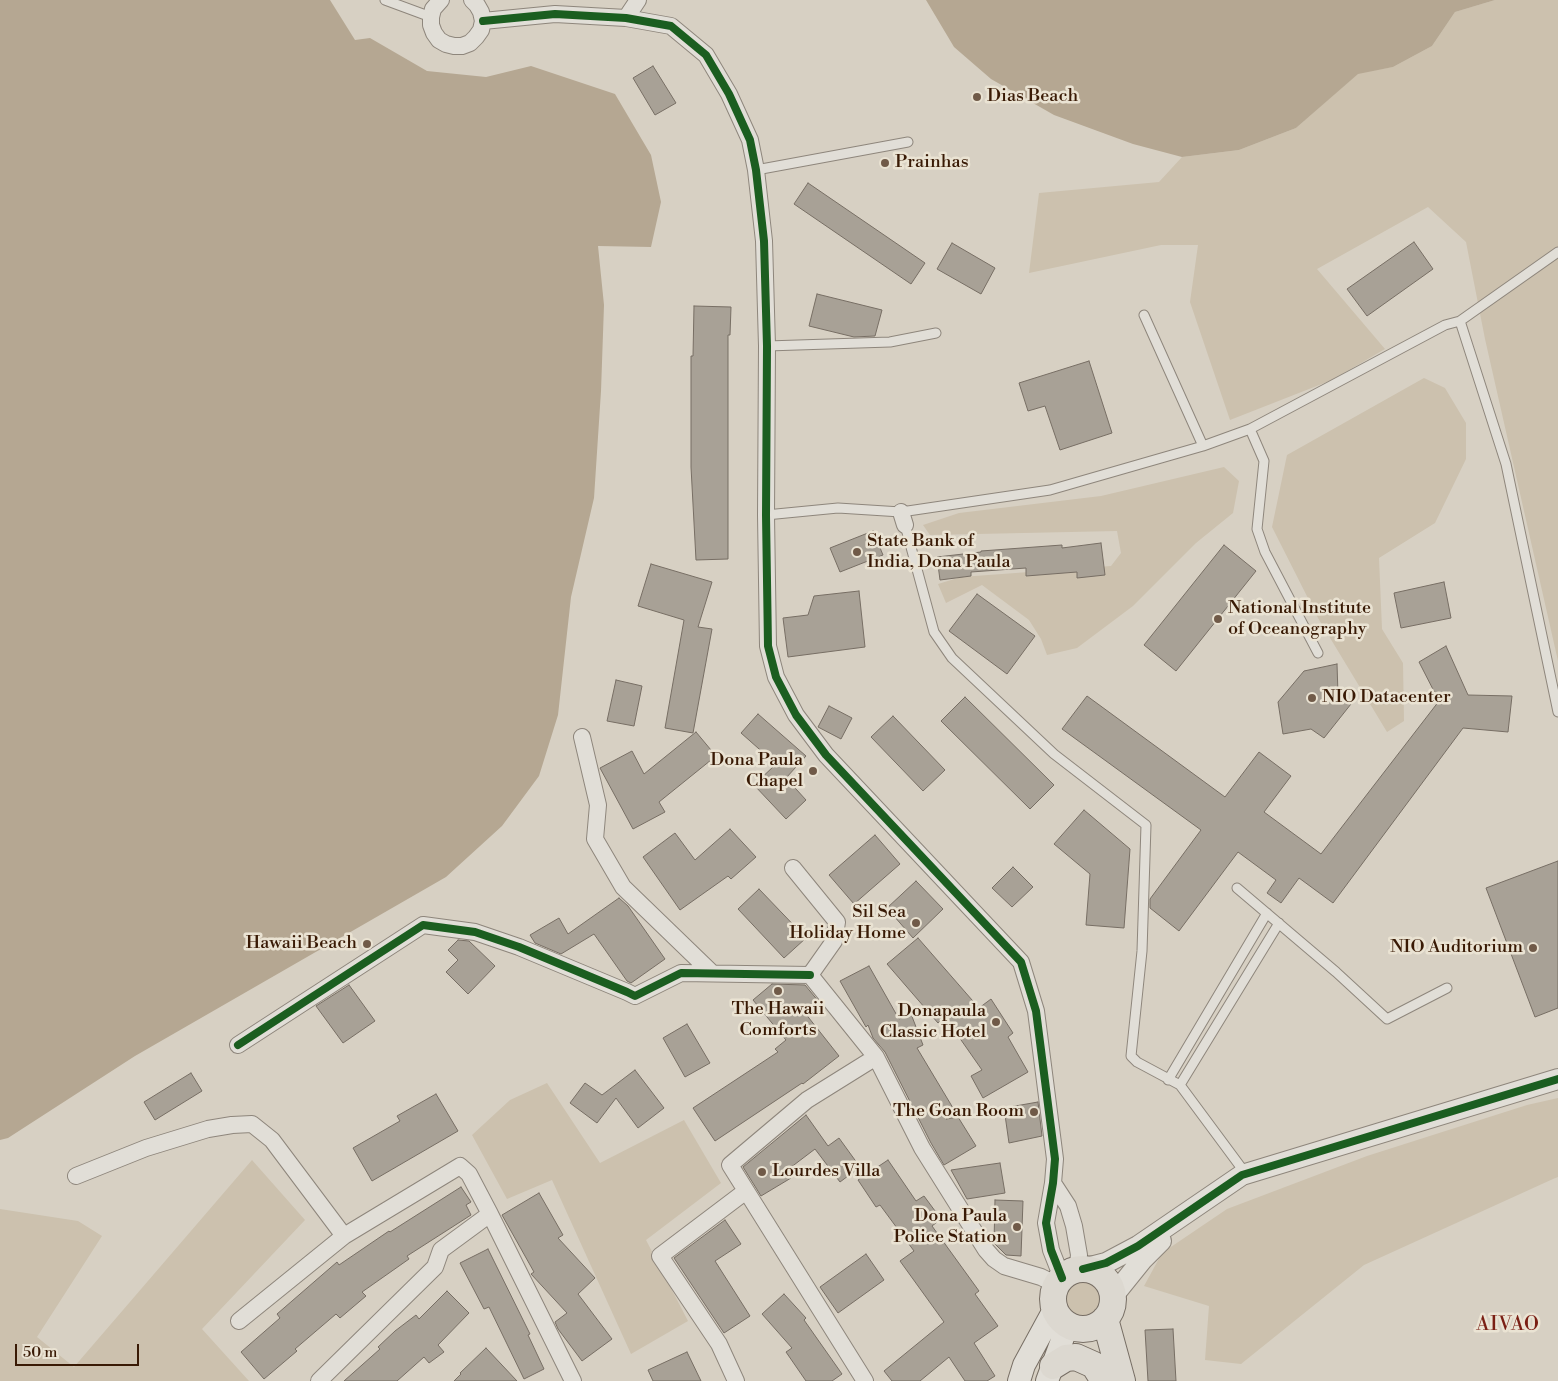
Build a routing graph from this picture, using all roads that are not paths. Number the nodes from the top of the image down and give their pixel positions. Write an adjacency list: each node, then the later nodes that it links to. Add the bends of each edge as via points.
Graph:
1 (385, 0): 5 (lane)
2 (441, 0): 5 (street)
3 (472, 0): 7 (street, via 482,12)
4 (638, 0): 6 (street)
5 (431, 17): 7 (street, via 431,25 439,40 454,46 470,43 481,30)
6 (626, 18): 7 (street, via 555,14); 9 (street, via 671,26 706,55 750,140)
7 (483, 21)
8 (908, 142): 9 (lane)
9 (756, 170): 14 (street, via 764,241)
10 (1558, 252): 12 (lane)
11 (1144, 315): 16 (lane)
12 (1460, 321): 15 (lane, via 1445,325); 20 (lane, via 1506,464)
13 (936, 333): 14 (lane, via 890,342)
14 (767, 346): 17 (street)
15 (1250, 429): 16 (lane); 19 (lane, via 1264,461 1257,529 1265,552)
16 (1204, 446): 18 (lane, via 1050,490)
17 (766, 515): 18 (lane, via 838,508); 36 (street, via 768,646 776,677 796,715 826,755 1021,962 1036,1011 1054,1159)
18 (903, 518): 32 (lane, via 934,632 952,658 1054,754 1146,825 1142,952 1131,1056)
19 (1318, 654)
20 (1558, 712)
21 (582, 737): 26 (street, via 598,805 595,839 623,887)
22 (793, 868): 27 (street, via 837,922 834,941)
23 (1237, 888): 24 (lane)
24 (1268, 913): 25 (lane); 32 (lane)
25 (1279, 923): 28 (lane, via 1387,1019); 33 (lane)
26 (712, 973): 27 (street); 29 (street, via 681,973 635,996 475,932 423,925)
27 (810, 975): 30 (street)
28 (1447, 988)
29 (238, 1046)
30 (876, 1058): 37 (street, via 807,1100 730,1165); 40 (street, via 922,1148 986,1250 1004,1266)
31 (1558, 1079): 34 (street)
32 (1168, 1080): 33 (lane)
33 (1180, 1085): 34 (lane, via 1240,1166)
34 (1242, 1175): 40 (street, via 1138,1246); 41 (street, via 1164,1238 1142,1260)
35 (76, 1176): 39 (street, via 146,1148 200,1132 252,1124 272,1140)
36 (1053, 1183): 40 (street, via 1046,1223 1051,1250); 40 (street, via 1068,1206 1079,1255)
37 (746, 1191): 47 (street, via 660,1256 719,1344); 48 (street)
38 (490, 1214): 39 (street, via 469,1174 460,1166); 45 (street, via 441,1250 435,1267); 46 (street)
39 (344, 1236): 42 (street)
40 (1067, 1289): 41 (main road, via 1092,1270 1107,1280 1111,1287); 41 (main road, via 1076,1328 1092,1328); 43 (main road); 44 (main road); 49 (main road, via 1024,1365)
41 (1109, 1308): 50 (main road)
42 (239, 1320)
43 (1099, 1373): 44 (main road, via 1076,1357 1066,1358)
44 (1050, 1374)
45 (319, 1381)
46 (573, 1381)
47 (736, 1381)
48 (865, 1381)
49 (1019, 1381)
50 (1122, 1381)

